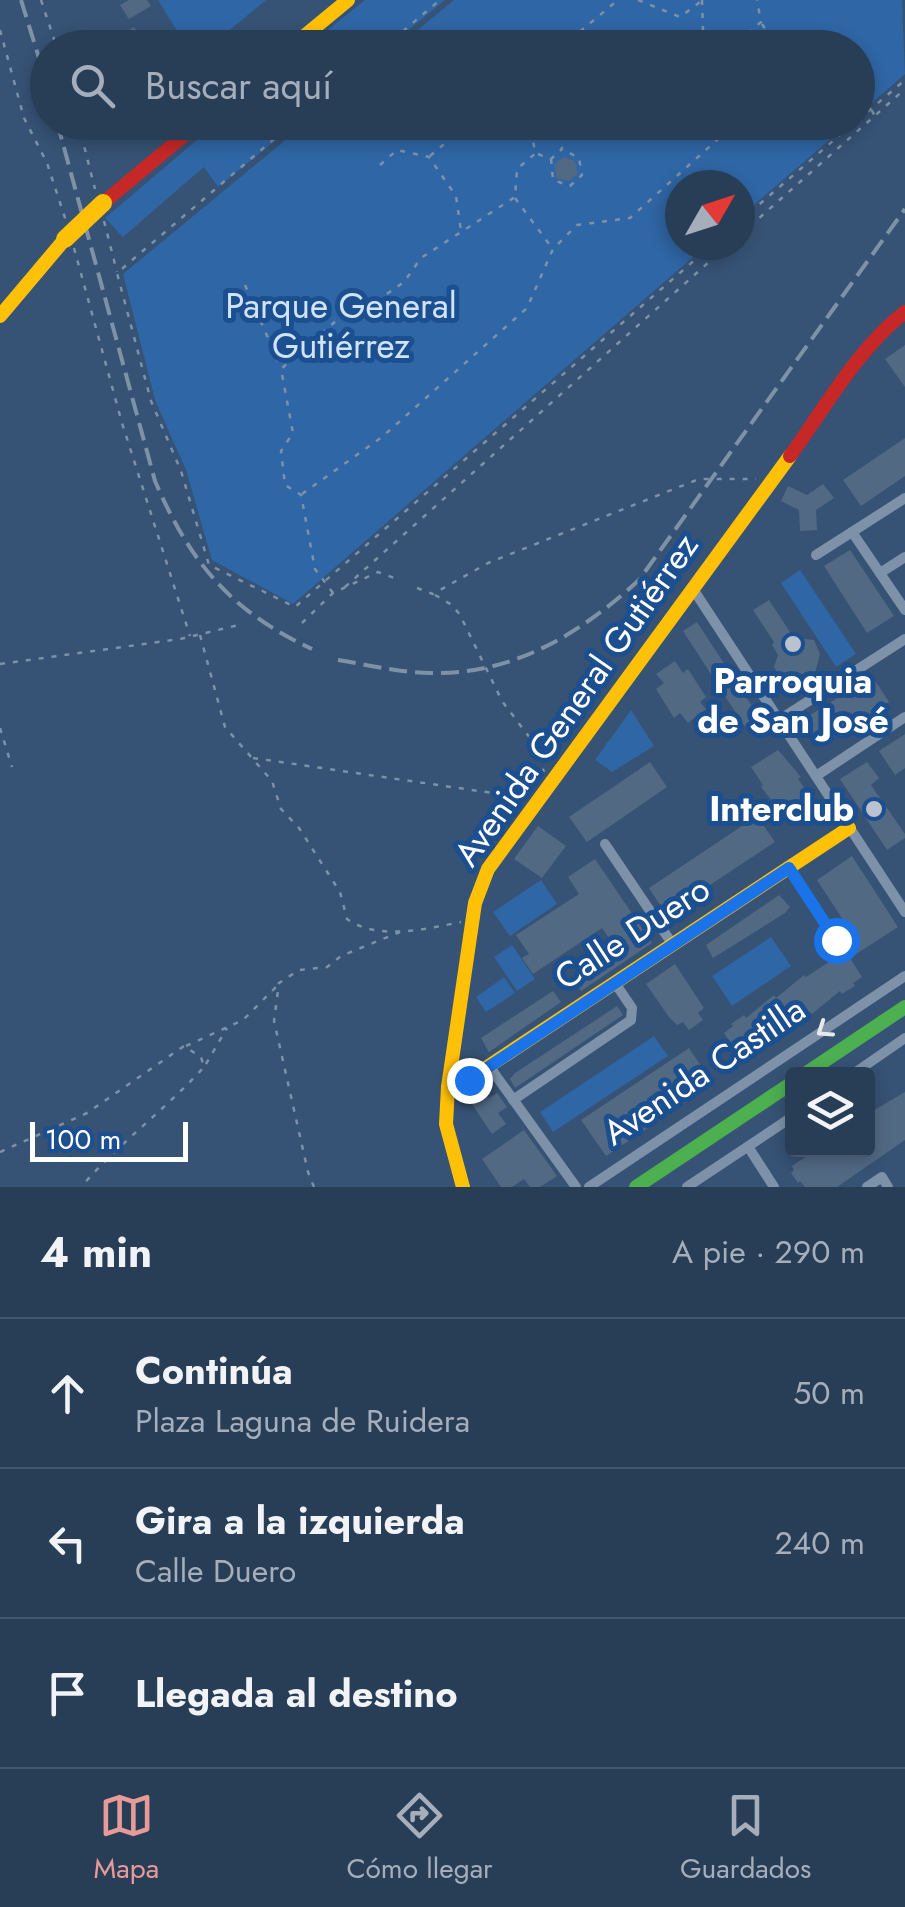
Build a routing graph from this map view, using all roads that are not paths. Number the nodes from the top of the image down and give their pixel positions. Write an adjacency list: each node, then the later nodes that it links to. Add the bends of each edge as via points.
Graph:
1 (348, 0): 2 (main road)
2 (312, 30)
3 (178, 140): 5 (main road, bridge, via 68,236)
4 (905, 312): 11 (main road, Avenida General Gutiérrez, via 862,357)
5 (0, 316)
6 (905, 498): 7 (street)
7 (852, 532): 8 (street); 10 (street)
8 (816, 554)
9 (905, 557): 10 (street)
10 (880, 574): 12 (street)
11 (693, 589): 15 (street); 30 (main road, Avenida General Gutiérrez, via 488,869 472,920)
12 (905, 610)
13 (905, 639): 15 (street)
14 (905, 718): 16 (street)
15 (779, 720): 16 (street)
16 (816, 776): 17 (street)
17 (849, 828): 19 (main road, Calle Duero); 20 (street)
18 (605, 844): 22 (street)
19 (789, 868): 21 (street); 22 (main road, Calle Duero)
20 (905, 912)
21 (836, 940)
22 (673, 946): 24 (main road, Calle Duero)
23 (905, 976): 37 (street, Avenida Castilla, one-way to 37)
24 (615, 984): 27 (main road, Calle Duero); 32 (street, via 632,1008 631,1020)
25 (905, 1007): 28 (main road, Avenida Castilla)
26 (904, 1042): 29 (street)
27 (489, 1066): 30 (main road, Calle Duero); 32 (street)
28 (815, 1067)
29 (865, 1067)
30 (448, 1087): 35 (main road, Avenida General Gutiérrez, via 446,1124)
31 (785, 1087): 38 (main road, Avenida Castilla)
32 (514, 1100): 36 (street)
33 (785, 1123): 34 (street)
34 (749, 1148): 39 (street); 40 (street)
35 (464, 1185)
36 (576, 1187)
37 (589, 1187)
38 (636, 1187)
39 (687, 1187)
40 (774, 1187)
41 (867, 1187): 42 (street, via 882,1178)
42 (888, 1187)

